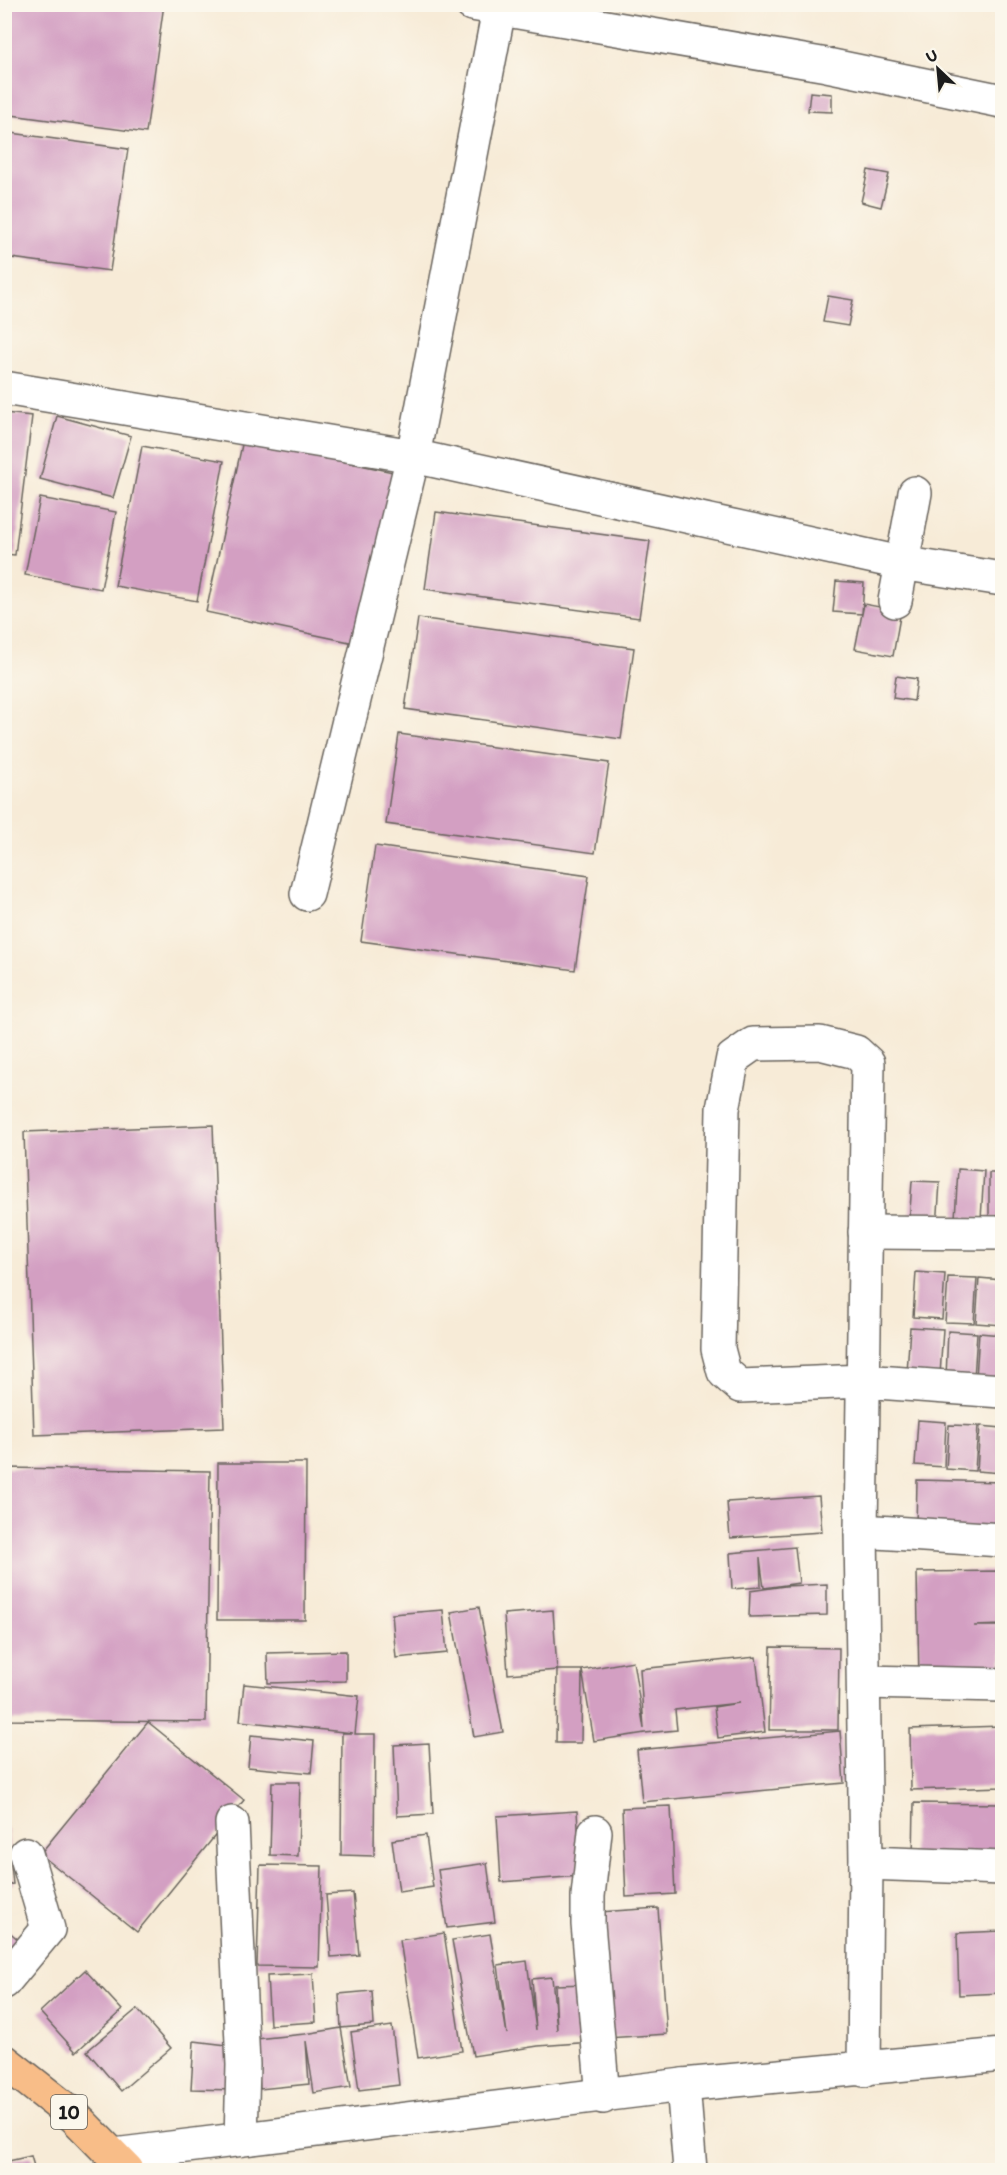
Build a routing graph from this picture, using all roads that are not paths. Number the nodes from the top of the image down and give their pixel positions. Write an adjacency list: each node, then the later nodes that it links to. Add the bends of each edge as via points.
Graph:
1 (490, 6): 2 (street, via 827,65); 4 (street)
2 (1002, 101)
3 (4, 388): 4 (street)
4 (413, 456): 6 (street); 9 (street)
5 (915, 493): 6 (street)
6 (901, 563): 7 (street); 8 (street)
7 (1002, 579)
8 (895, 601)
9 (307, 894)
10 (865, 1232): 11 (street); 12 (street); 12 (street, via 868,1063 856,1052 820,1043 753,1044 733,1058 723,1109 718,1349 723,1372 740,1386)
11 (1002, 1233)
12 (863, 1381): 13 (street); 14 (street)
13 (1002, 1391)
14 (861, 1532): 15 (street); 16 (street)
15 (1002, 1540)
16 (864, 1682): 17 (street); 21 (street)
17 (1002, 1685)
18 (232, 1823): 29 (street, via 242,2053)
19 (595, 1832): 28 (street, via 588,1924)
20 (26, 1854): 23 (street, via 48,1929)
21 (866, 1863): 22 (street); 26 (street)
22 (1002, 1868)
23 (4, 1982)
24 (1002, 2055): 26 (street)
25 (4, 2061): 30 (highway, 10, via 74,2116)
26 (864, 2070): 27 (street)
27 (683, 2085): 28 (street); 31 (street)
28 (603, 2097): 29 (street)
29 (241, 2139): 30 (street)
30 (121, 2163)
31 (690, 2170)

